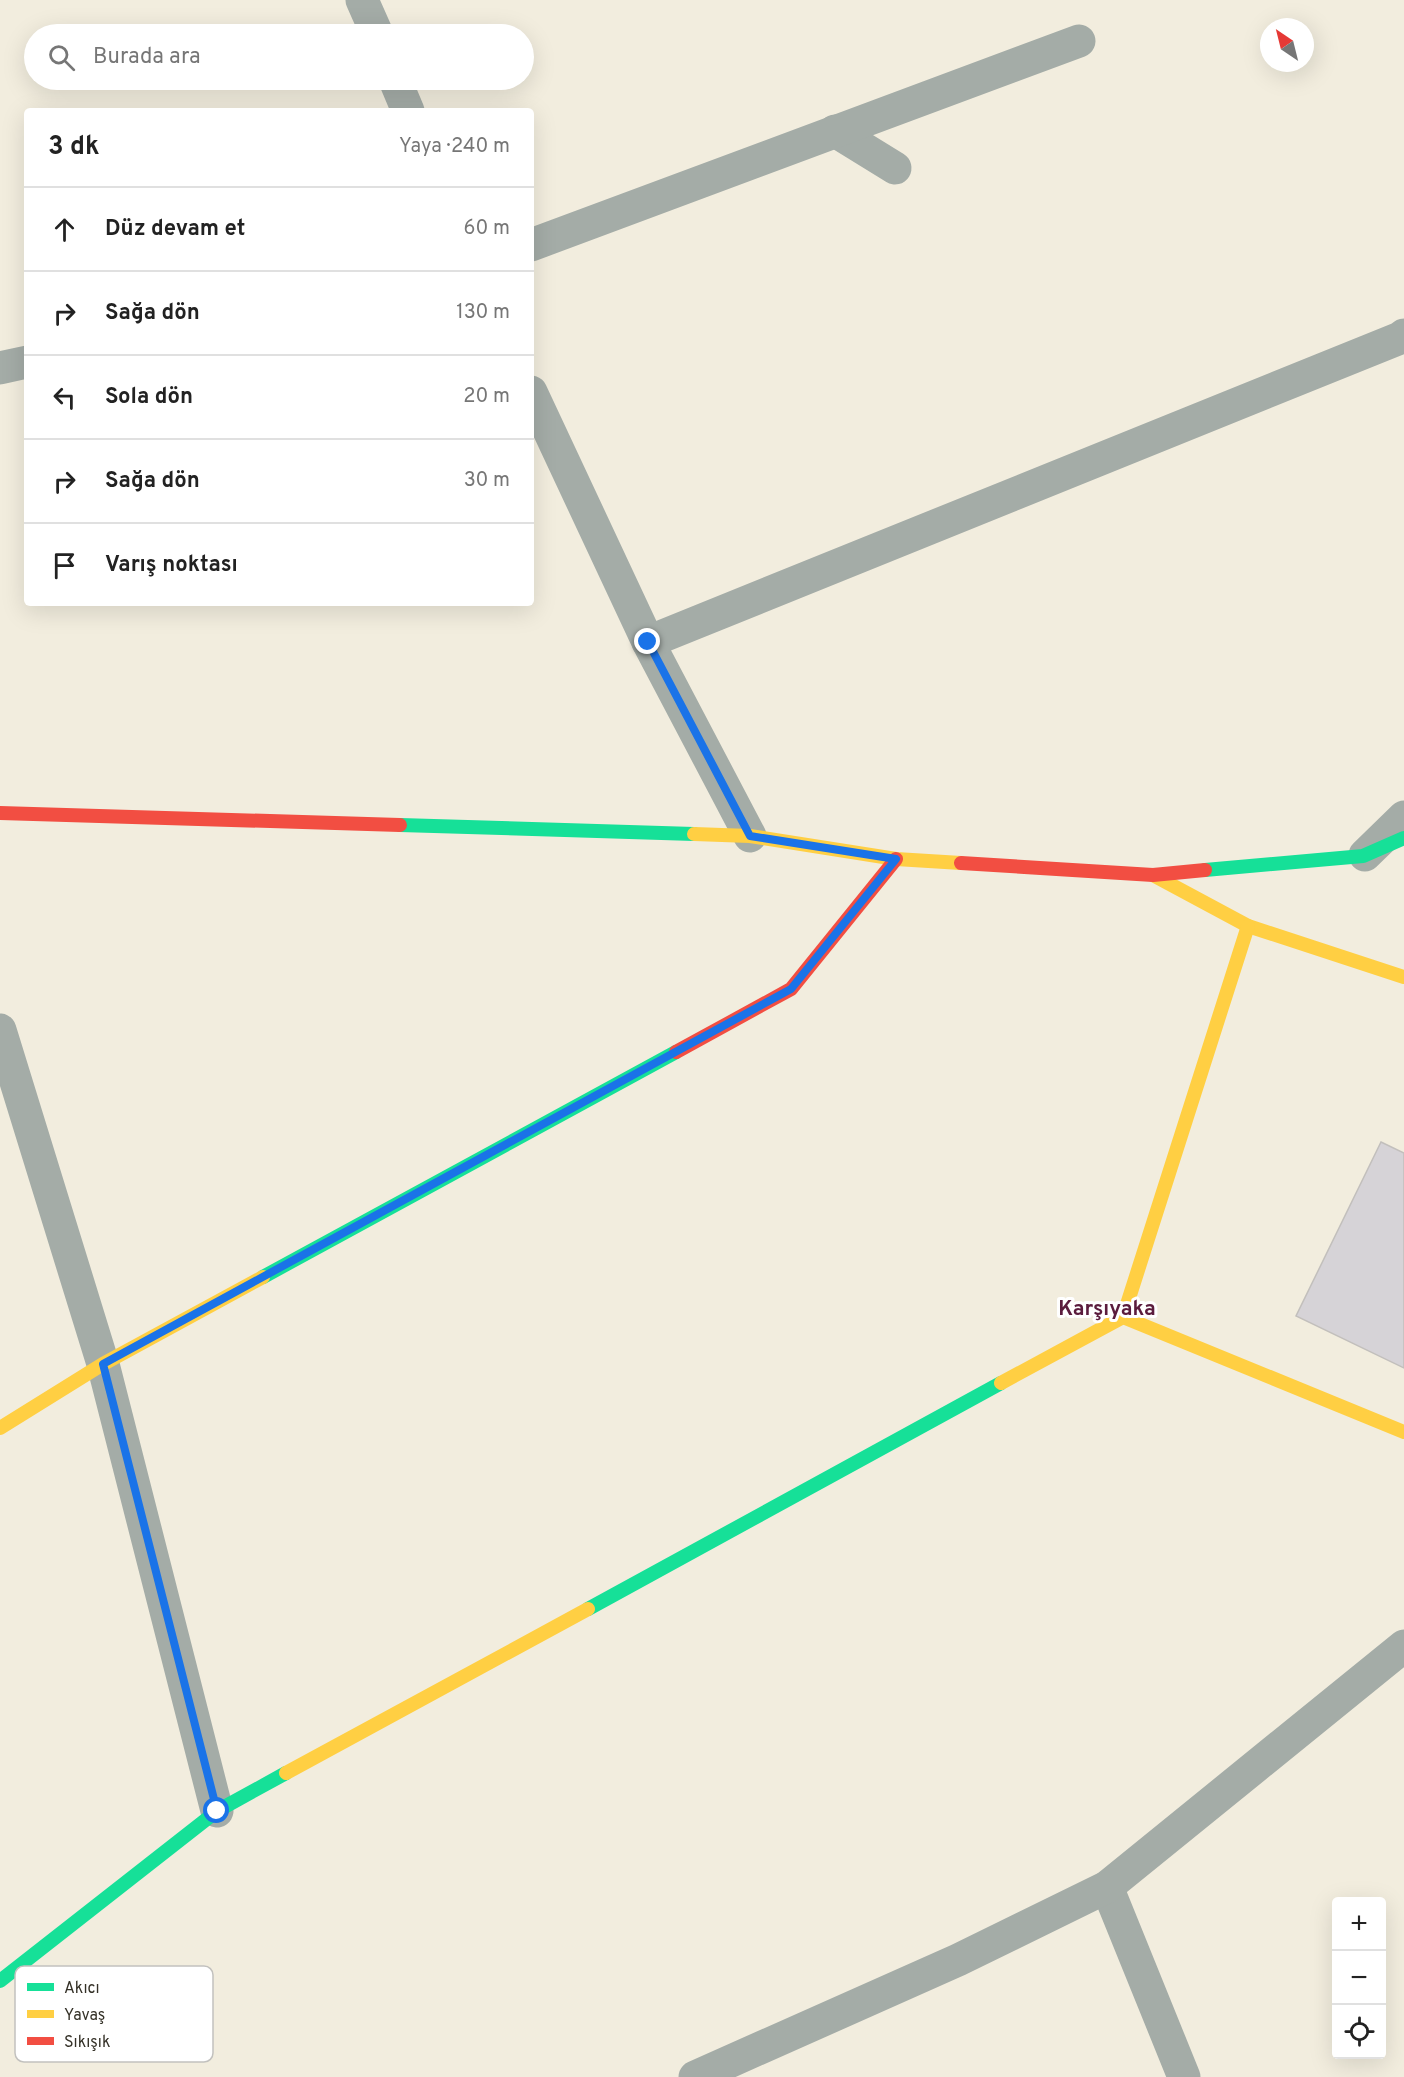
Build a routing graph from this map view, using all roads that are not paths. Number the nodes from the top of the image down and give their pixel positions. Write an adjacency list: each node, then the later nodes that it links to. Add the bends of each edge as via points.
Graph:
1 (362, 0): 2 (street)
2 (373, 24)
3 (1079, 41): 6 (street)
4 (399, 90): 5 (street)
5 (407, 108)
6 (836, 131): 7 (street); 8 (street)
7 (895, 168)
8 (534, 244)
9 (1404, 334): 13 (street, via 1400,339)
10 (24, 363): 11 (street)
11 (0, 368)
12 (534, 398): 13 (street)
13 (648, 642): 16 (street)
14 (0, 813): 16 (street)
15 (1404, 817): 18 (street)
16 (750, 836): 19 (street)
17 (1404, 838): 18 (street)
18 (1364, 856): 20 (street)
19 (896, 859): 20 (street); 25 (street, via 791,989)
20 (1153, 875): 21 (street)
21 (1248, 926): 22 (street); 24 (street)
22 (1404, 977)
23 (0, 1030): 25 (street)
24 (1123, 1317): 27 (street); 29 (street)
25 (103, 1364): 26 (street); 29 (street)
26 (0, 1428)
27 (1404, 1432)
28 (1404, 1646): 30 (street)
29 (217, 1811): 31 (street)
30 (1107, 1887): 34 (street, via 958,1960); 35 (street)
31 (19, 1966)
32 (15, 1969): 33 (street)
33 (0, 1981)
34 (695, 2077)
35 (1184, 2077)

